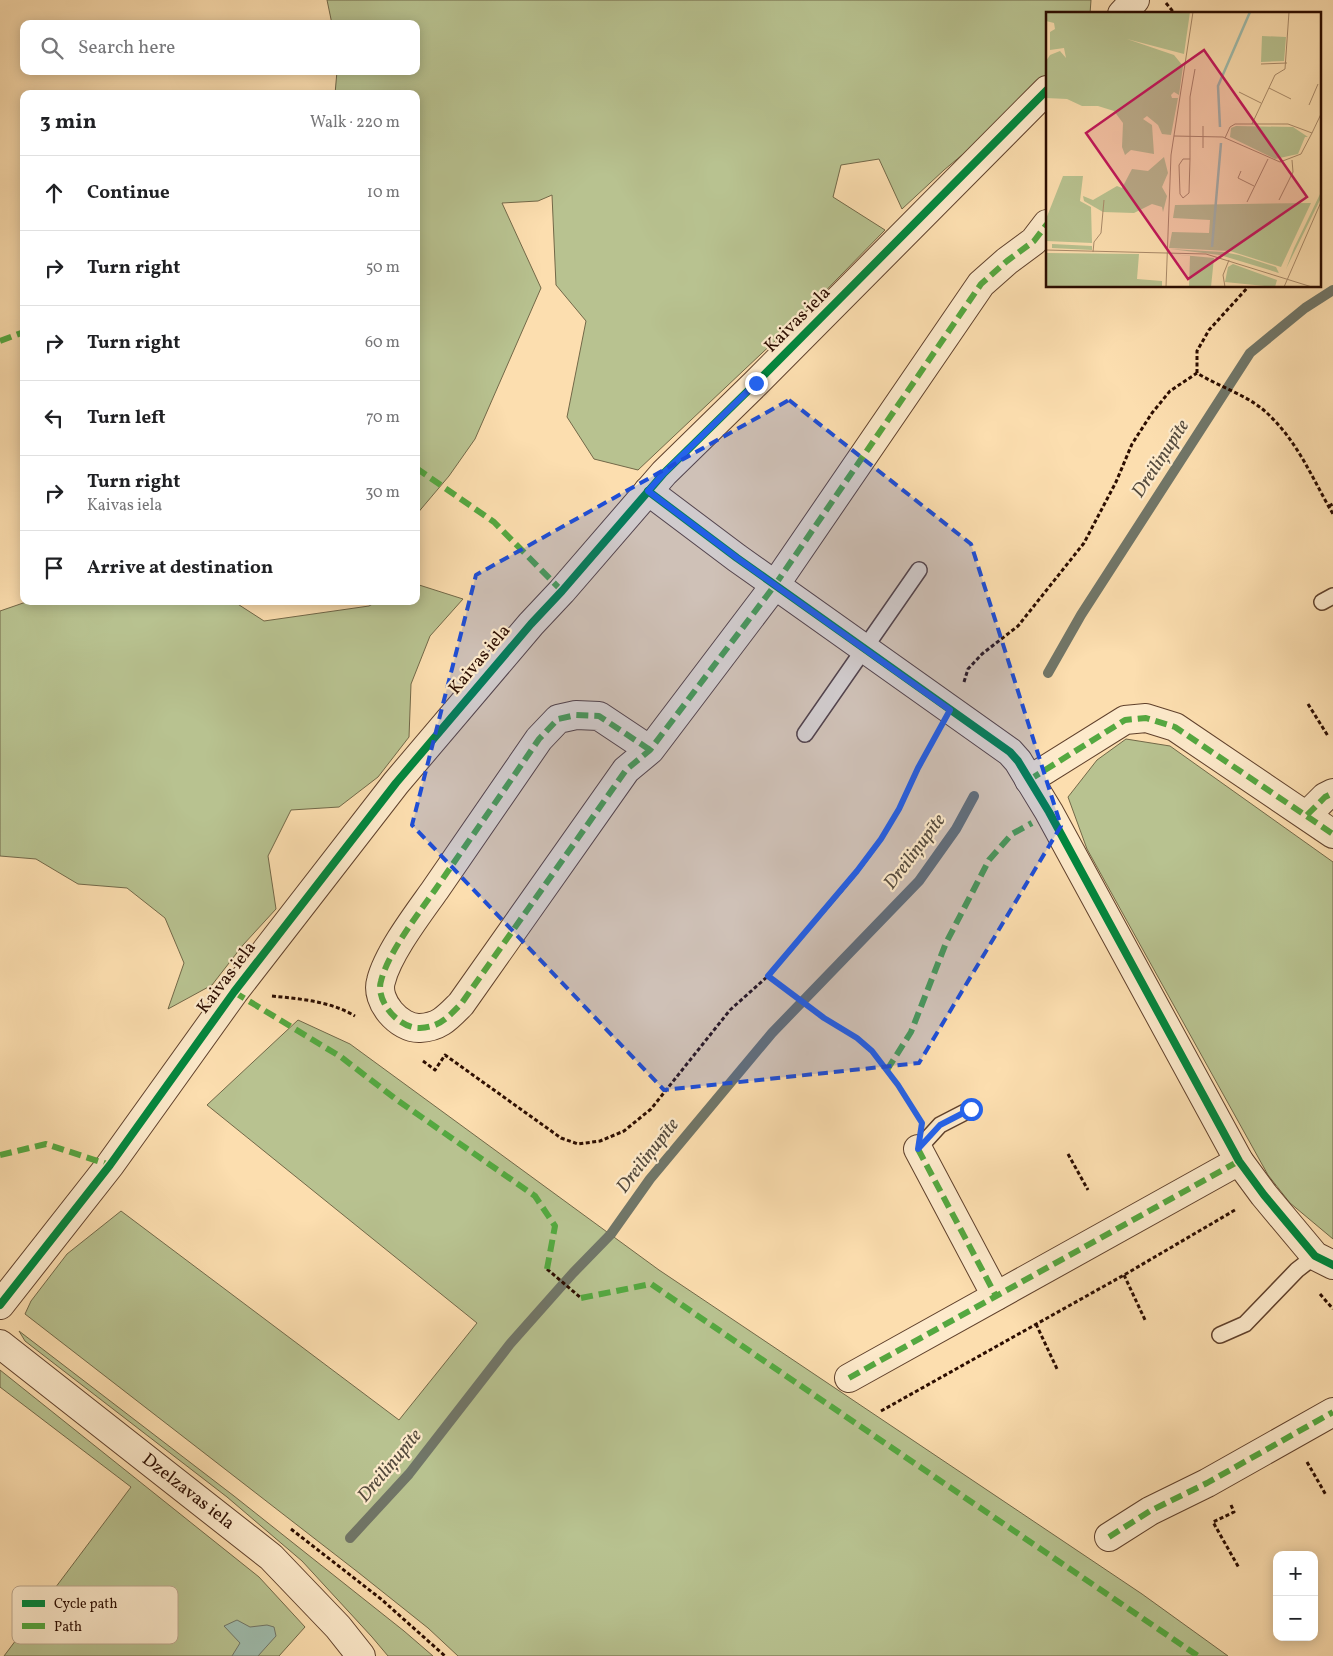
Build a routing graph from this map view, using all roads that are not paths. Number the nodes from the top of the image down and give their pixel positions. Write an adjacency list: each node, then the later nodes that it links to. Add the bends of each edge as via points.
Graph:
1 (1135, 0): 2 (street)
2 (1124, 12)
3 (1046, 91): 5 (street, Kaivas iela)
4 (1046, 225): 7 (street, via 1034,241 981,284)
5 (648, 491): 7 (street); 20 (street, Kaivas iela, via 396,783 234,992 130,1139)
6 (919, 570): 8 (lane)
7 (775, 585): 8 (street); 10 (street)
8 (864, 649): 9 (lane); 11 (street, via 1010,752)
9 (805, 734)
10 (650, 750): 10 (street, via 599,716 576,715 558,719 534,747 407,931 387,966 380,983 384,1004 392,1015 417,1028 432,1027 446,1020 461,1004 626,770)
11 (1029, 780): 13 (street, via 1125,720 1146,718 1174,727); 17 (street)
12 (1333, 793): 13 (street)
13 (1307, 815): 14 (street)
14 (1333, 834)
15 (971, 1109): 16 (lane, via 940,1125)
16 (918, 1149): 19 (street)
17 (1239, 1160): 18 (street, via 1264,1195); 19 (street)
18 (1324, 1260): 21 (lane, via 1298,1270 1245,1324)
19 (996, 1296): 23 (street)
20 (0, 1305)
21 (1220, 1335)
22 (0, 1344): 26 (street, Dzelzavas iela, via 272,1557)
23 (849, 1378)
24 (1333, 1412): 25 (street)
25 (1109, 1536)
26 (361, 1656)

